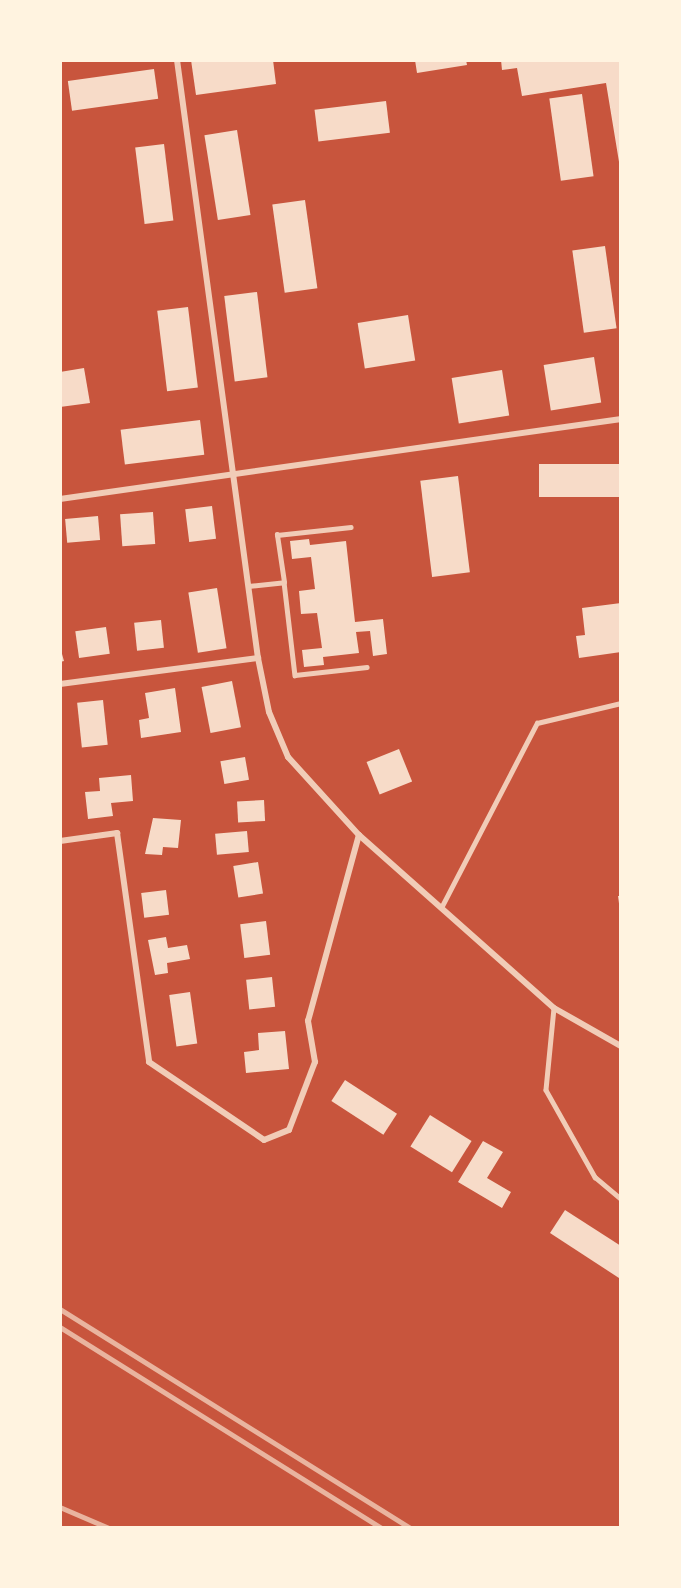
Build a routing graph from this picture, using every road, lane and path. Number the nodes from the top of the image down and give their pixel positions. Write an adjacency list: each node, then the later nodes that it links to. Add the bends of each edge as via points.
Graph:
1 (177, 60): 3 (street)
2 (621, 419): 3 (street)
3 (233, 477): 4 (street); 7 (street)
4 (60, 499)
5 (351, 526): 6 (lane, via 277,535)
6 (284, 582): 7 (lane); 9 (lane, via 295,675)
7 (248, 586): 8 (street)
8 (258, 658): 10 (street); 12 (street, via 269,712 288,757)
9 (367, 667)
10 (60, 684)
11 (621, 703): 14 (lane, via 537,723)
12 (359, 835): 13 (street, via 308,1021 315,1062 289,1130 264,1140 149,1062 117,833); 14 (street)
13 (60, 841)
14 (442, 906): 15 (street)
15 (554, 1008): 16 (street); 17 (lane, via 546,1090 595,1177)
16 (621, 1046)
17 (621, 1199)

